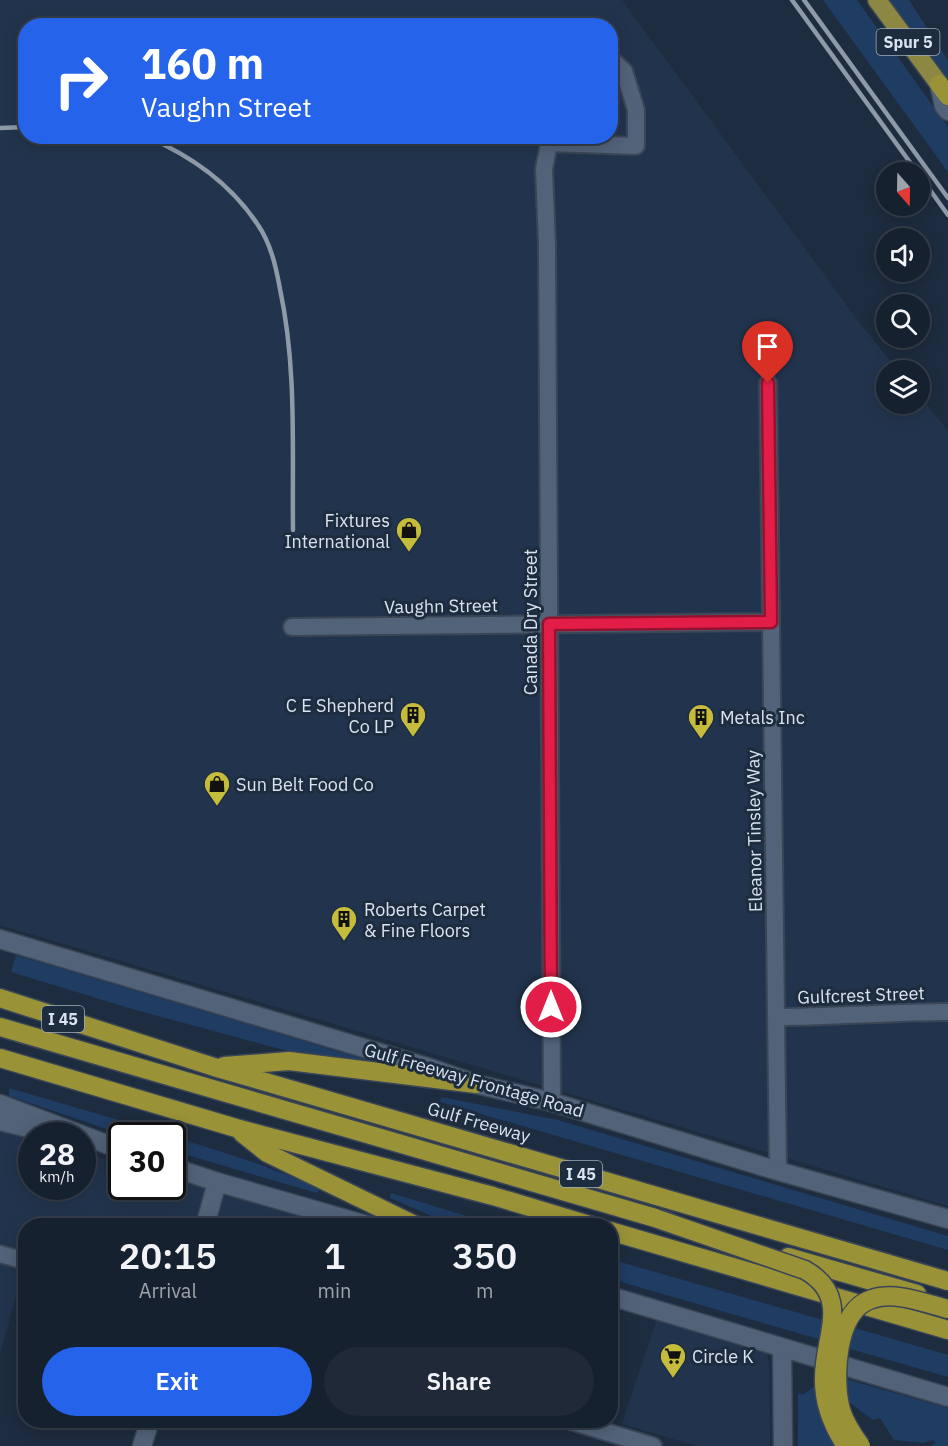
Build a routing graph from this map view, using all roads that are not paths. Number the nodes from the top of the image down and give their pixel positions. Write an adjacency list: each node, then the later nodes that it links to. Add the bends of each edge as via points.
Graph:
1 (877, 0): 3 (highway, Spur 5 / Spur 5)
2 (618, 65): 6 (street, Canada Dry Street, via 624,71 636,110 636,146)
3 (944, 90): 4 (main road, Spur 5)
4 (948, 111)
5 (548, 144): 9 (street, Canada Dry Street, via 544,170)
6 (607, 144)
7 (768, 383): 8 (street, Eleanor Tinsley Way)
8 (771, 622): 9 (street, Vaughn Street); 14 (street, Eleanor Tinsley Way)
9 (549, 624): 10 (street, Vaughn Street); 19 (street, Canada Dry Street)
10 (292, 627)
11 (0, 939): 18 (main road, Gulf Freeway Frontage Road)
12 (0, 998): 17 (highway, Gulf Freeway / I 45)
13 (948, 1012): 14 (street, Gulfcrest Street)
14 (776, 1017): 25 (street, Eleanor Tinsley Way)
15 (0, 1027): 32 (highway)
16 (0, 1058): 23 (highway)
17 (214, 1067): 18 (highway, via 289,1061); 37 (highway, Gulf Freeway / I 45)
18 (476, 1084): 19 (main road, Gulf Freeway Frontage Road)
19 (552, 1102): 25 (main road, Gulf Freeway Frontage Road)
20 (0, 1104): 24 (main road)
21 (0, 1121): 22 (main road)
22 (18, 1125)
23 (236, 1128): 30 (highway, via 267,1153); 31 (highway)
24 (108, 1145)
25 (778, 1171): 33 (main road, Gulf Freeway Frontage Road)
26 (186, 1172): 27 (main road)
27 (217, 1182): 28 (main road); 29 (main road)
28 (207, 1218)
29 (342, 1218)
30 (401, 1218)
31 (566, 1218)
32 (655, 1218): 39 (highway, bridge); 49 (highway, bridge, via 806,1270 826,1287 832,1298 825,1355 826,1400)
33 (948, 1219)
34 (618, 1233): 41 (highway)
35 (0, 1254): 36 (street)
36 (18, 1259)
37 (948, 1281)
38 (618, 1298): 42 (main road)
39 (948, 1304)
40 (948, 1308): 50 (highway, bridge, via 883,1296 869,1299 849,1319 840,1344 838,1392 849,1429)
41 (948, 1330)
42 (782, 1348): 43 (main road); 48 (main road)
43 (948, 1397)
44 (148, 1428): 46 (main road)
45 (593, 1428): 47 (street)
46 (142, 1446)
47 (653, 1446)
48 (783, 1446)
49 (846, 1446)
50 (861, 1446)

